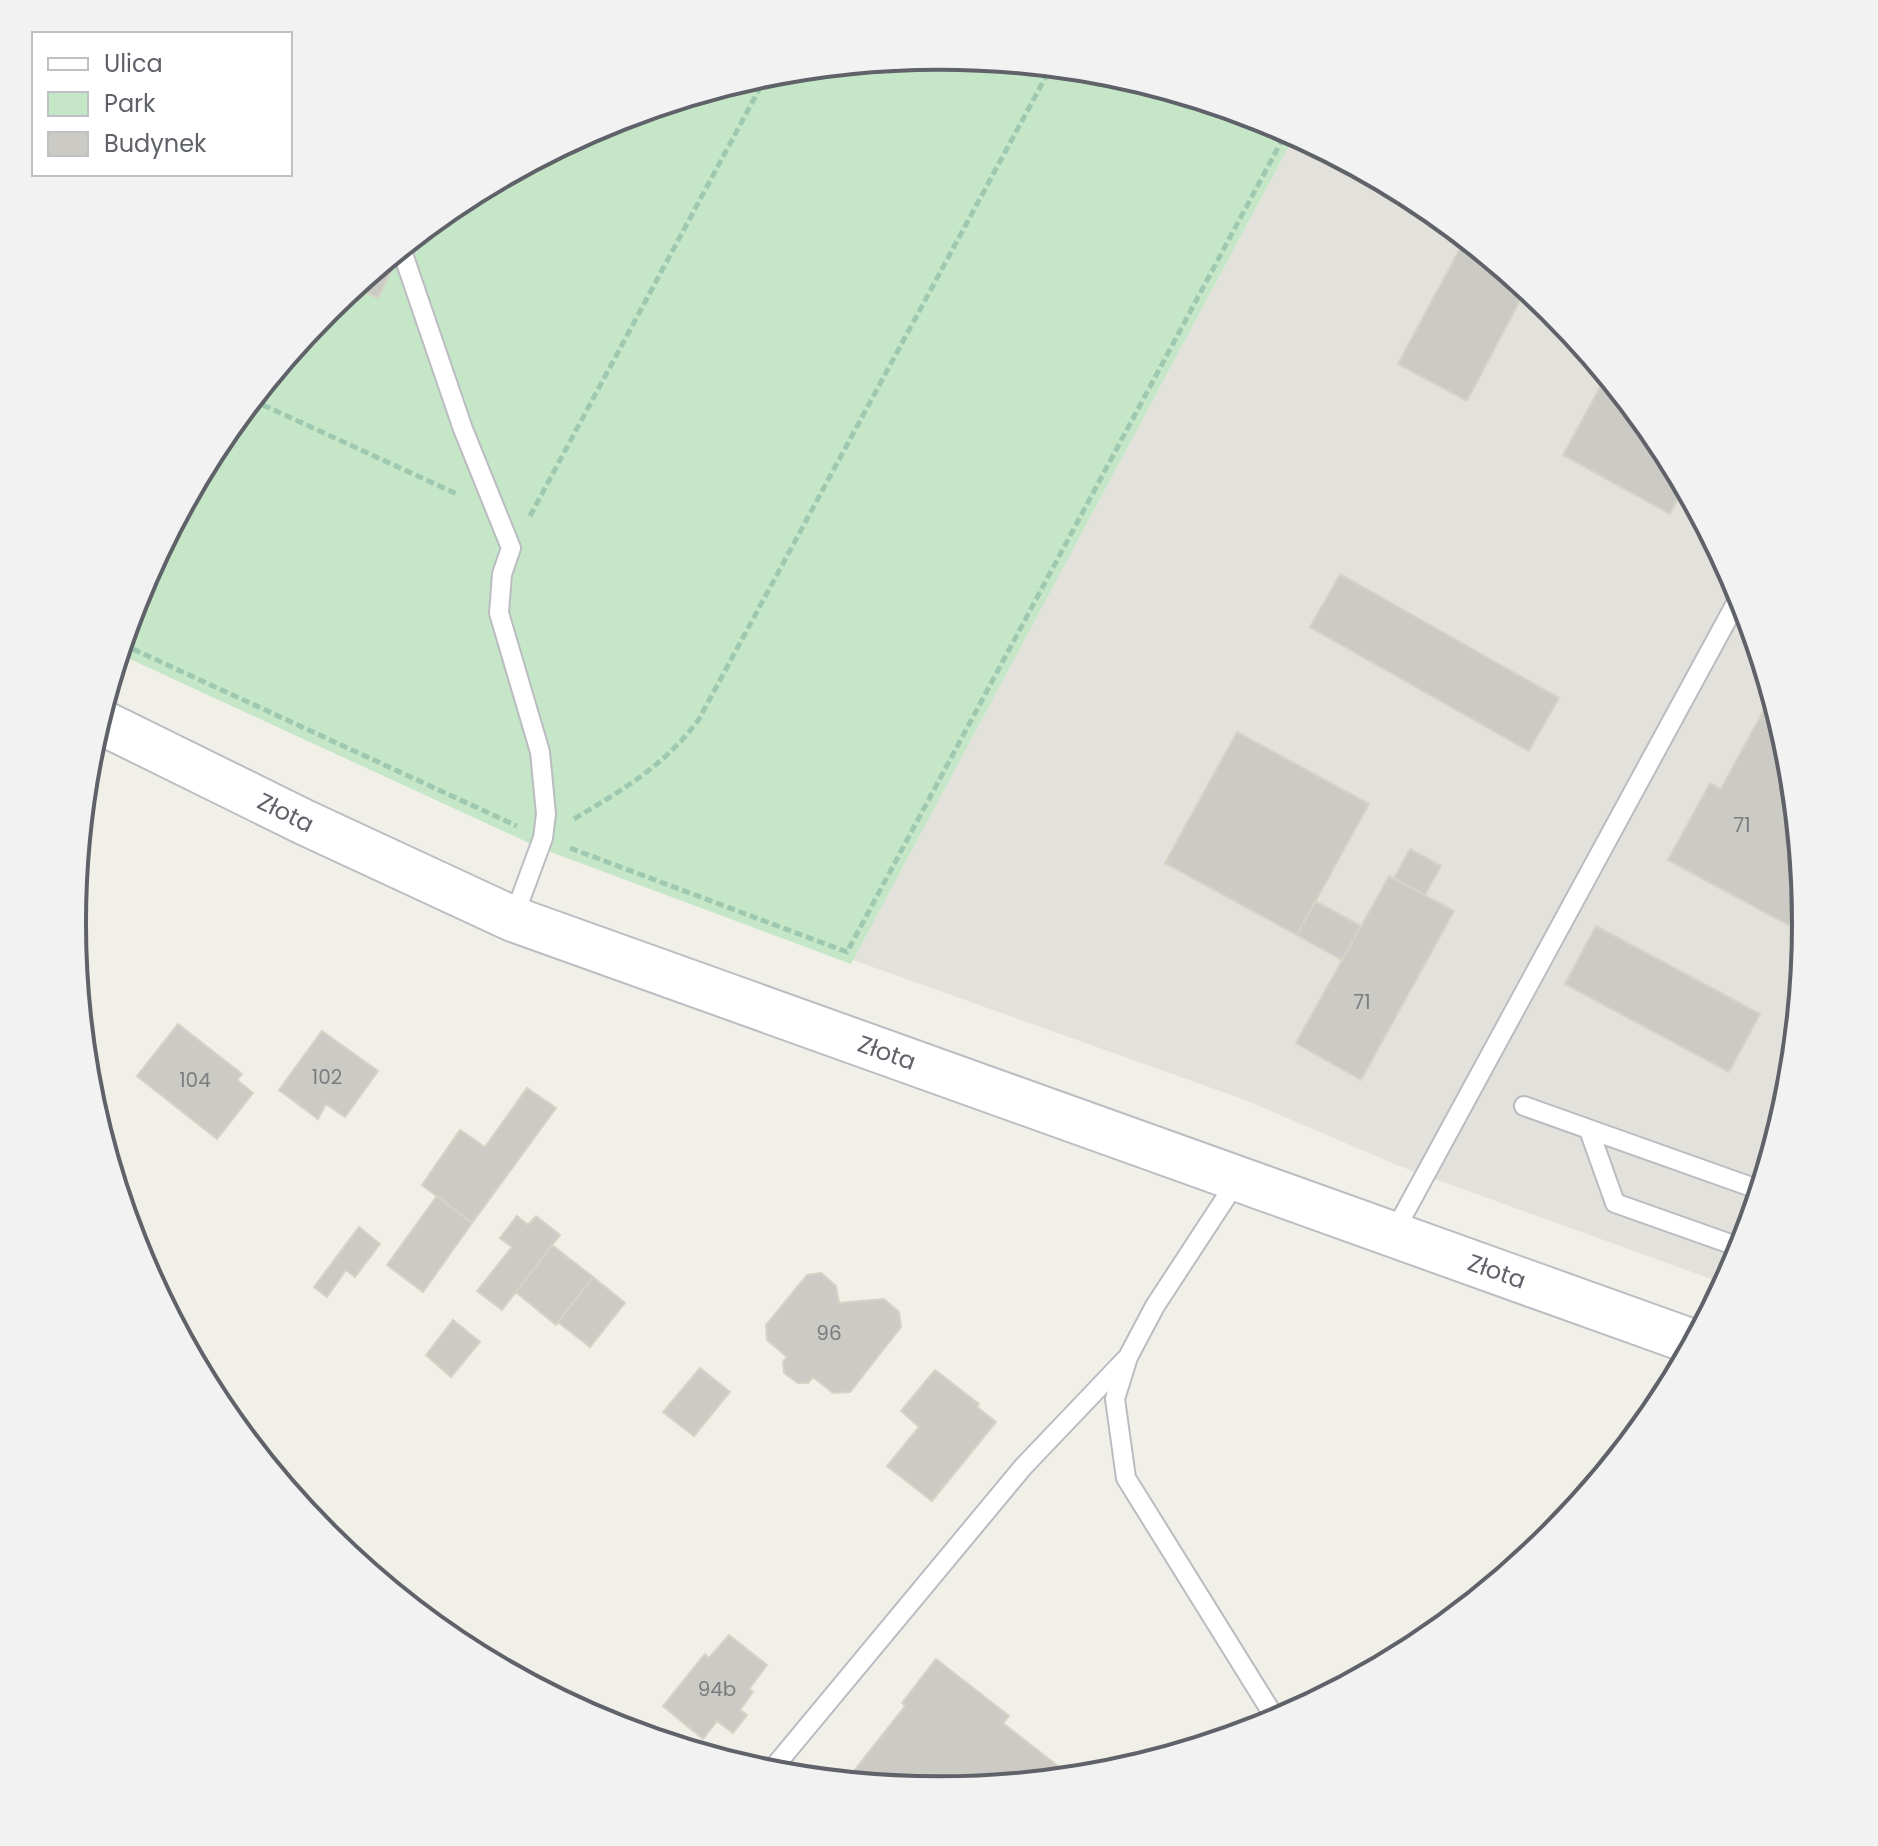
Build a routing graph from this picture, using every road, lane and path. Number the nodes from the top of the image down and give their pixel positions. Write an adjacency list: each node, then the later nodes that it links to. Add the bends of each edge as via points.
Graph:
1 (1046, 77): 11 (path, via 699,719 683,741 640,779)
2 (759, 89): 7 (path)
3 (1281, 142): 11 (path, via 847,952)
4 (405, 259): 6 (lane)
5 (262, 404): 6 (path)
6 (498, 513): 7 (lane)
7 (511, 548): 11 (lane, via 502,574 499,613 540,752)
8 (1732, 610): 17 (lane)
9 (131, 648): 11 (path)
10 (109, 726): 12 (street, Złota)
11 (543, 838): 12 (lane)
12 (513, 919): 15 (street, Złota)
13 (1524, 1106): 14 (lane)
14 (1589, 1130): 16 (lane); 18 (lane, via 1615,1203)
15 (1238, 1179): 17 (street, Złota); 20 (lane)
16 (1750, 1187)
17 (1393, 1234): 19 (street, Złota)
18 (1729, 1243)
19 (1684, 1339)
20 (1128, 1357): 21 (lane, via 1115,1399 1126,1478); 22 (lane, via 1023,1467)
21 (1270, 1709)
22 (779, 1761)

